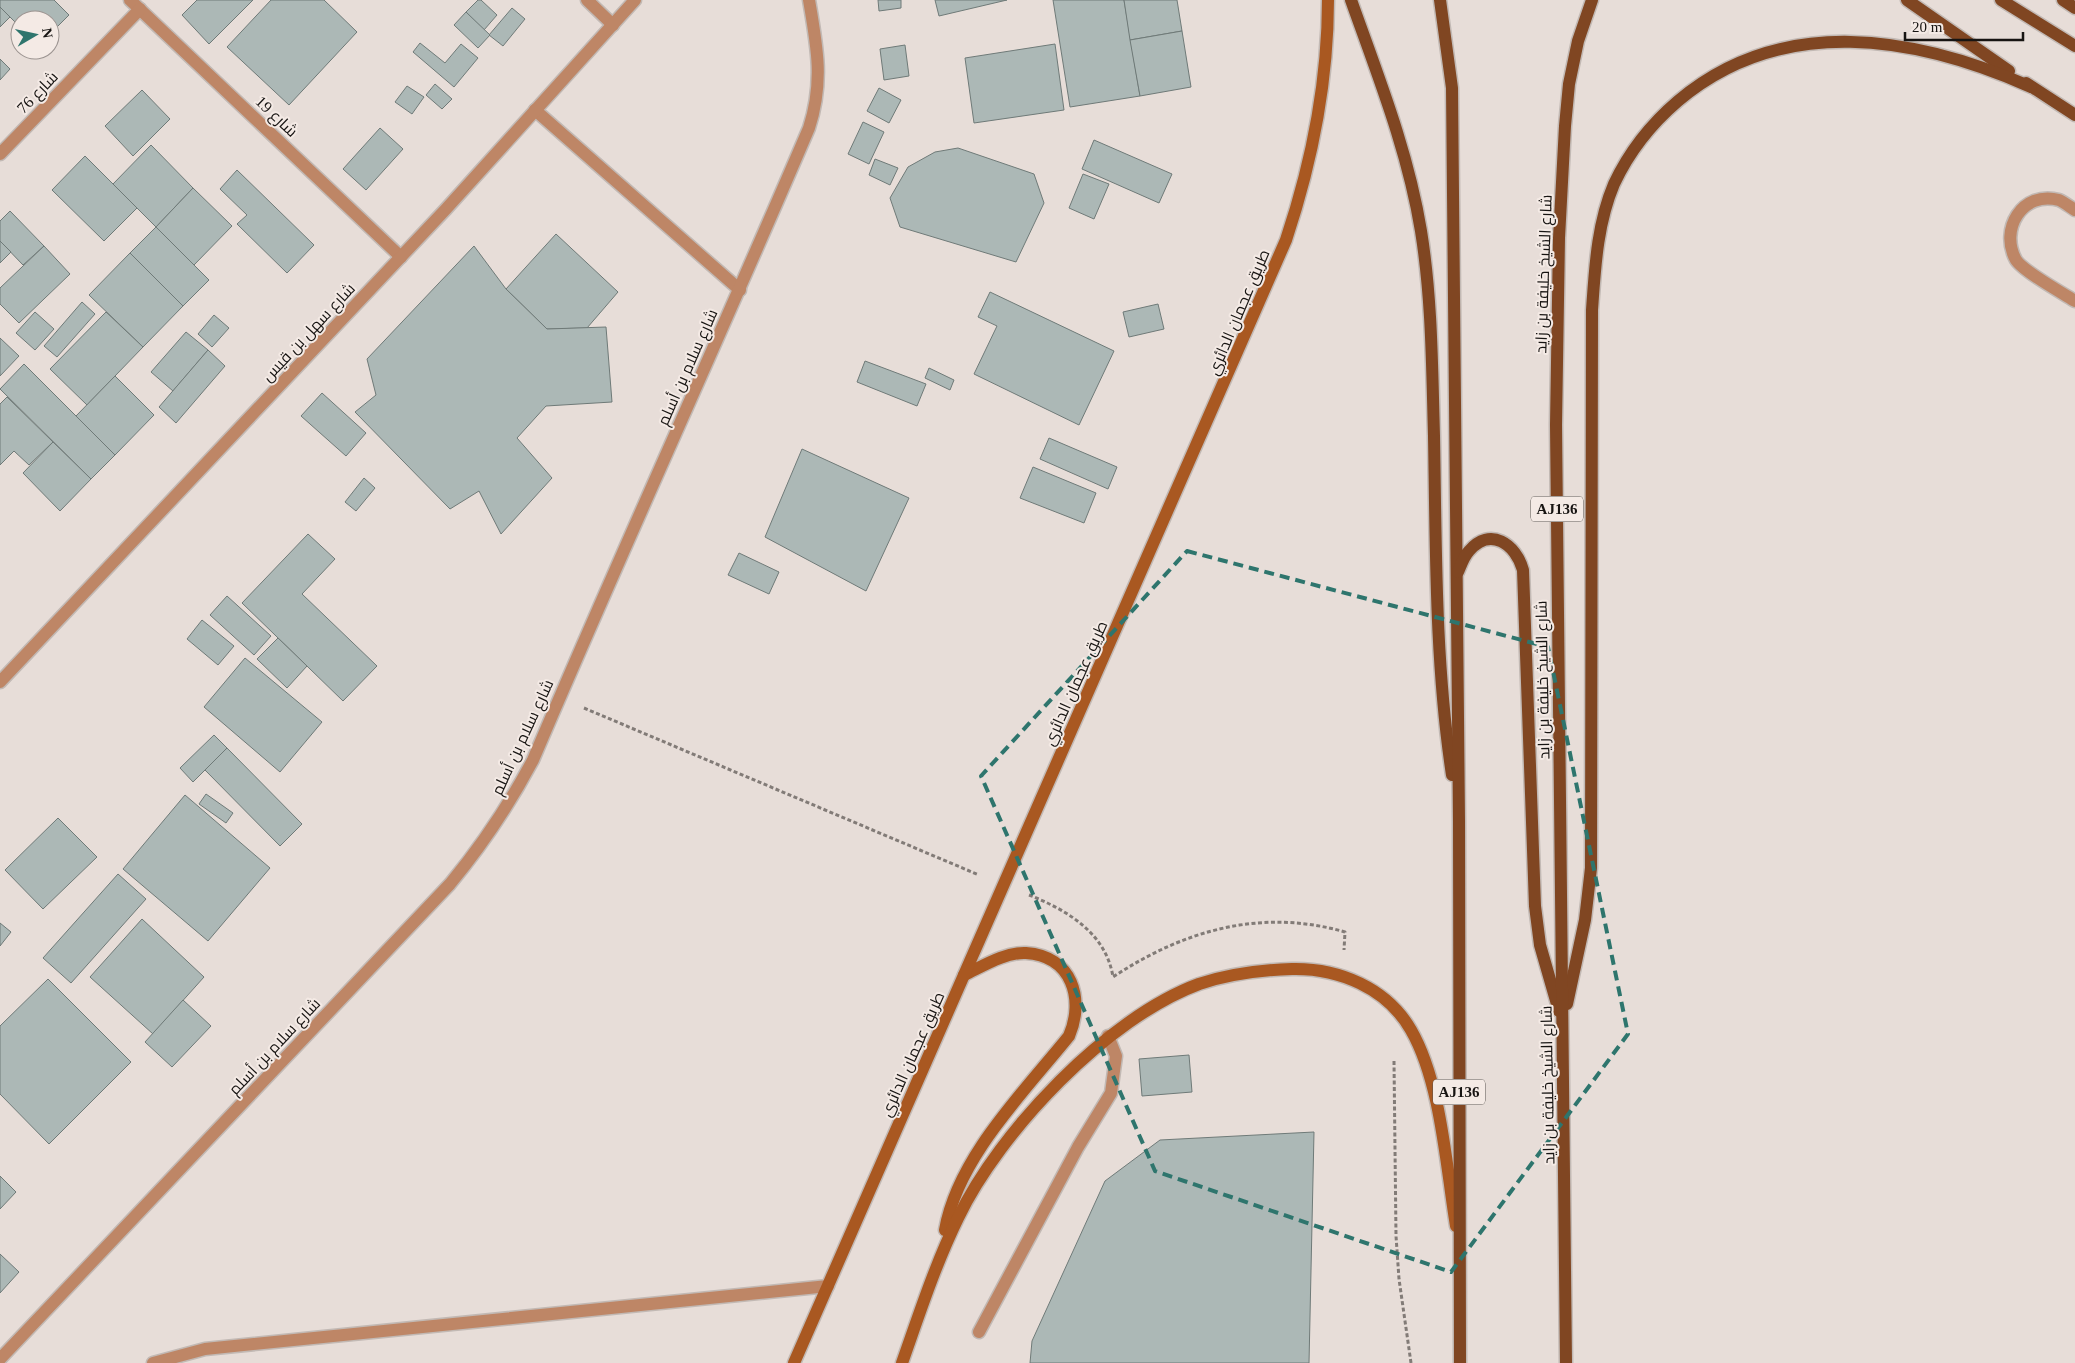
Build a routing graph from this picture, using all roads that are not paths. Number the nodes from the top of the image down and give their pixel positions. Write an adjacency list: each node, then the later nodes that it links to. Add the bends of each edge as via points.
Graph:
1 (587, 0): 13 (street)
2 (635, 0): 13 (street, شارع سهل بن قيس)
3 (809, 0): 21 (street, شارع سلام بن أسلم, via 819,85 814,114)
4 (1328, 0): 26 (main road, طريق عجمان الدائري, via 1324,76 1315,137 1303,190 1286,240)
5 (1351, 0): 25 (main road, via 1387,97 1408,168 1422,239 1432,356 1440,671)
6 (1440, 0): 23 (main road, AJ136, via 1452,88)
7 (1592, 0): 27 (main road, شارع الشيخ خليفة بن زايد / AJ136, via 1578,41 1569,84 1559,238 1556,425)
8 (1907, 0): 15 (main road)
9 (2002, 0): 14 (main road)
10 (2063, 0): 12 (main road)
11 (135, 4): 18 (street, شارع 76); 20 (street, شارع 19)
12 (2075, 8)
13 (613, 25): 16 (street, شارع سهل بن قيس)
14 (2075, 46)
15 (2032, 87): 17 (main road); 27 (main road, via 1969,62 1911,48 1869,42 1827,42 1781,48 1737,63 1696,86 1661,115 1643,137 1614,185 1598,239 1592,318 1591,868 1576,970)
16 (535, 110): 20 (street, شارع سهل بن قيس); 21 (street)
17 (2075, 115)
18 (0, 154)
19 (2075, 210): 22 (street, via 2059,200 2040,199 2022,207 2011,224 2009,244 2017,262)
20 (401, 257): 24 (street, شارع سهل بن قيس)
21 (740, 290): 33 (street, شارع سلام بن أسلم, via 652,483 533,760 482,846)
22 (2075, 301)
23 (1457, 574): 25 (main road, AJ136); 27 (main road, via 1468,552 1478,543 1489,540 1502,541 1513,548 1523,570 1534,906 1545,964)
24 (0, 682)
25 (1459, 821): 29 (main road, AJ136)
26 (964, 975): 30 (main road, via 1009,955 1041,956 1055,963 1067,975 1074,989 1076,1021 1069,1036 984,1142 968,1168 946,1225); 31 (main road, طريق عجمان الدائري)
27 (1563, 1021): 38 (main road, شارع الشيخ خليفة بن زايد / AJ136)
28 (1108, 1036): 29 (main road, via 1164,1001 1200,984 1238,974 1267,969 1302,969 1342,975 1364,984 1398,1012 1422,1050 1437,1108); 30 (main road, via 1036,1106 1010,1140 980,1180); 32 (street, via 1116,1056 1111,1093 1078,1147)
29 (1460, 1249): 37 (main road, AJ136)
30 (941, 1255): 36 (main road)
31 (828, 1286): 34 (street, via 205,1349); 35 (main road, طريق عجمان الدائري)
32 (979, 1332)
33 (0, 1359)
34 (153, 1363)
35 (794, 1363)
36 (902, 1363)
37 (1460, 1363)
38 (1566, 1363)

